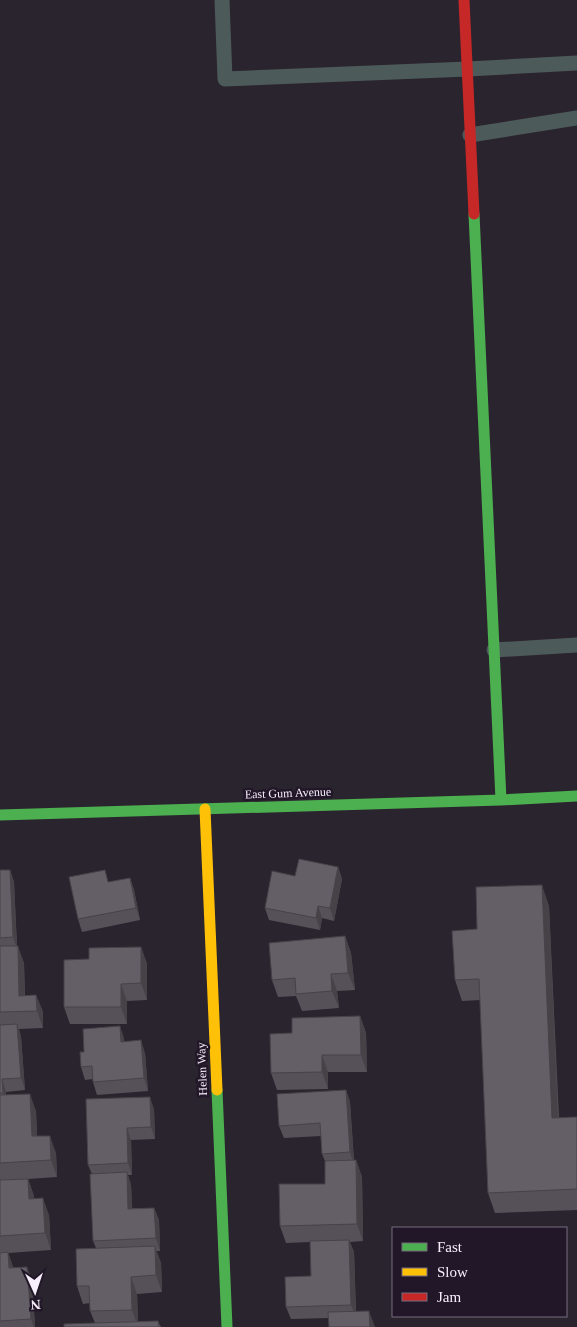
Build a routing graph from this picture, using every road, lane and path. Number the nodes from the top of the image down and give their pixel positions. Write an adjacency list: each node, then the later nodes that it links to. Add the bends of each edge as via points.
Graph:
1 (222, 0): 4 (lane, via 225,79)
2 (464, 0): 4 (street)
3 (577, 63): 4 (lane)
4 (468, 70): 6 (street)
5 (577, 118): 6 (lane)
6 (470, 135): 8 (street)
7 (577, 644): 8 (lane)
8 (494, 650): 10 (street)
9 (577, 796): 10 (street, East Gum Avenue)
10 (501, 800): 11 (street, East Gum Avenue)
11 (205, 809): 12 (street, East Gum Avenue); 13 (street, Helen Way)
12 (0, 816)
13 (226, 1327)

